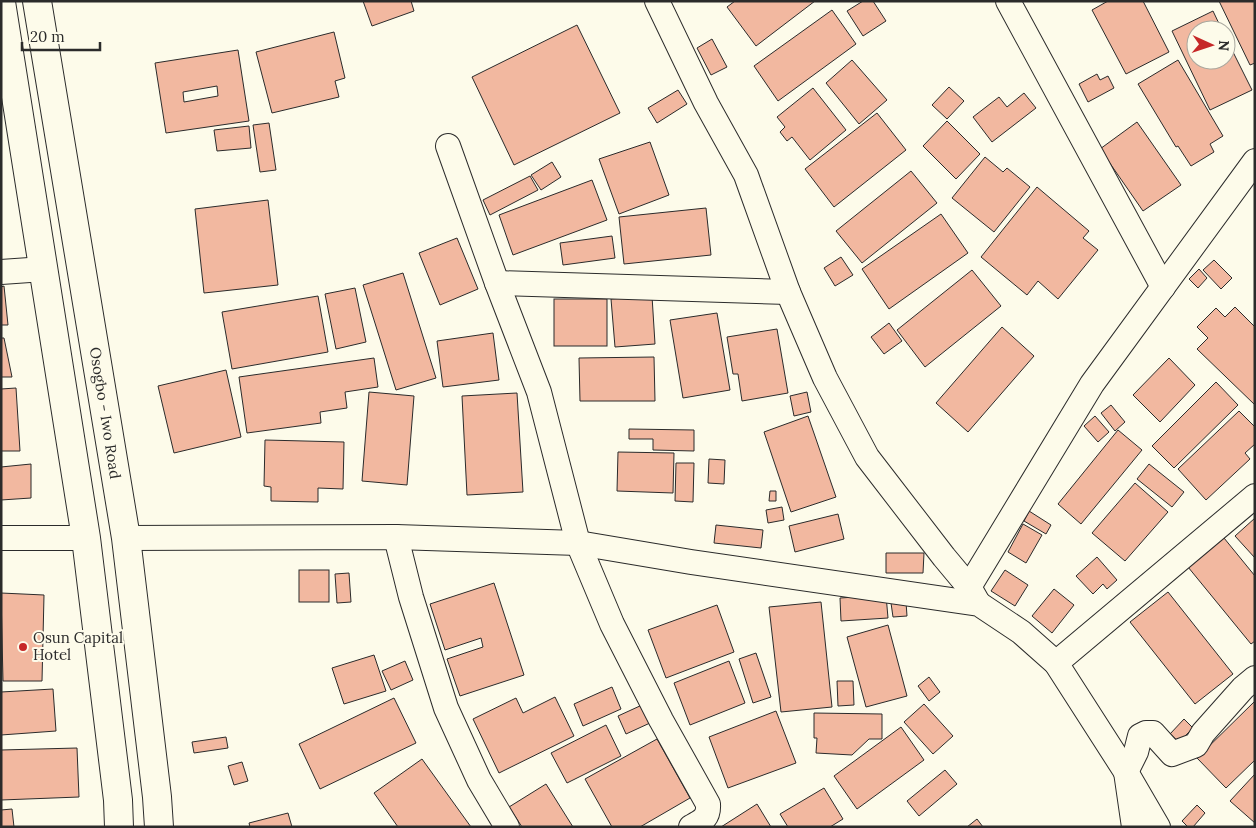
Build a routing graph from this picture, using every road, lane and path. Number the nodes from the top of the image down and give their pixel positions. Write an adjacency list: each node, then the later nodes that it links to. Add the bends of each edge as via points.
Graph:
1 (37, 1): 16 (main road, Osogbo - Iwo Road)
2 (657, 1): 11 (street, via 706,103 746,175)
3 (1008, 1): 10 (street)
4 (1, 2): 7 (main road)
5 (448, 146): 9 (street)
6 (1255, 160): 10 (street)
7 (44, 269): 8 (street); 15 (main road)
8 (1, 272)
9 (497, 283): 11 (street); 17 (street, via 539,392)
10 (1163, 286): 18 (street, via 1092,384)
11 (788, 292): 18 (street, via 825,378 867,456)
12 (1255, 496): 19 (street)
13 (396, 537): 16 (street); 17 (street); 24 (street, via 446,708)
14 (1, 538): 15 (street)
15 (86, 538): 22 (main road)
16 (126, 538): 23 (main road, Osogbo - Iwo Road)
17 (578, 543): 18 (street, via 691,562); 25 (street, via 612,624 708,804 709,812 705,819)
18 (974, 596): 19 (street)
19 (1056, 663): 21 (street)
20 (1255, 678): 21 (street, via 1203,733 1196,745 1172,754 1153,733 1140,736)
21 (1126, 772): 26 (street); 27 (street)
22 (119, 827)
23 (159, 827)
24 (506, 827)
25 (691, 827)
26 (1134, 827)
27 (1158, 827)

